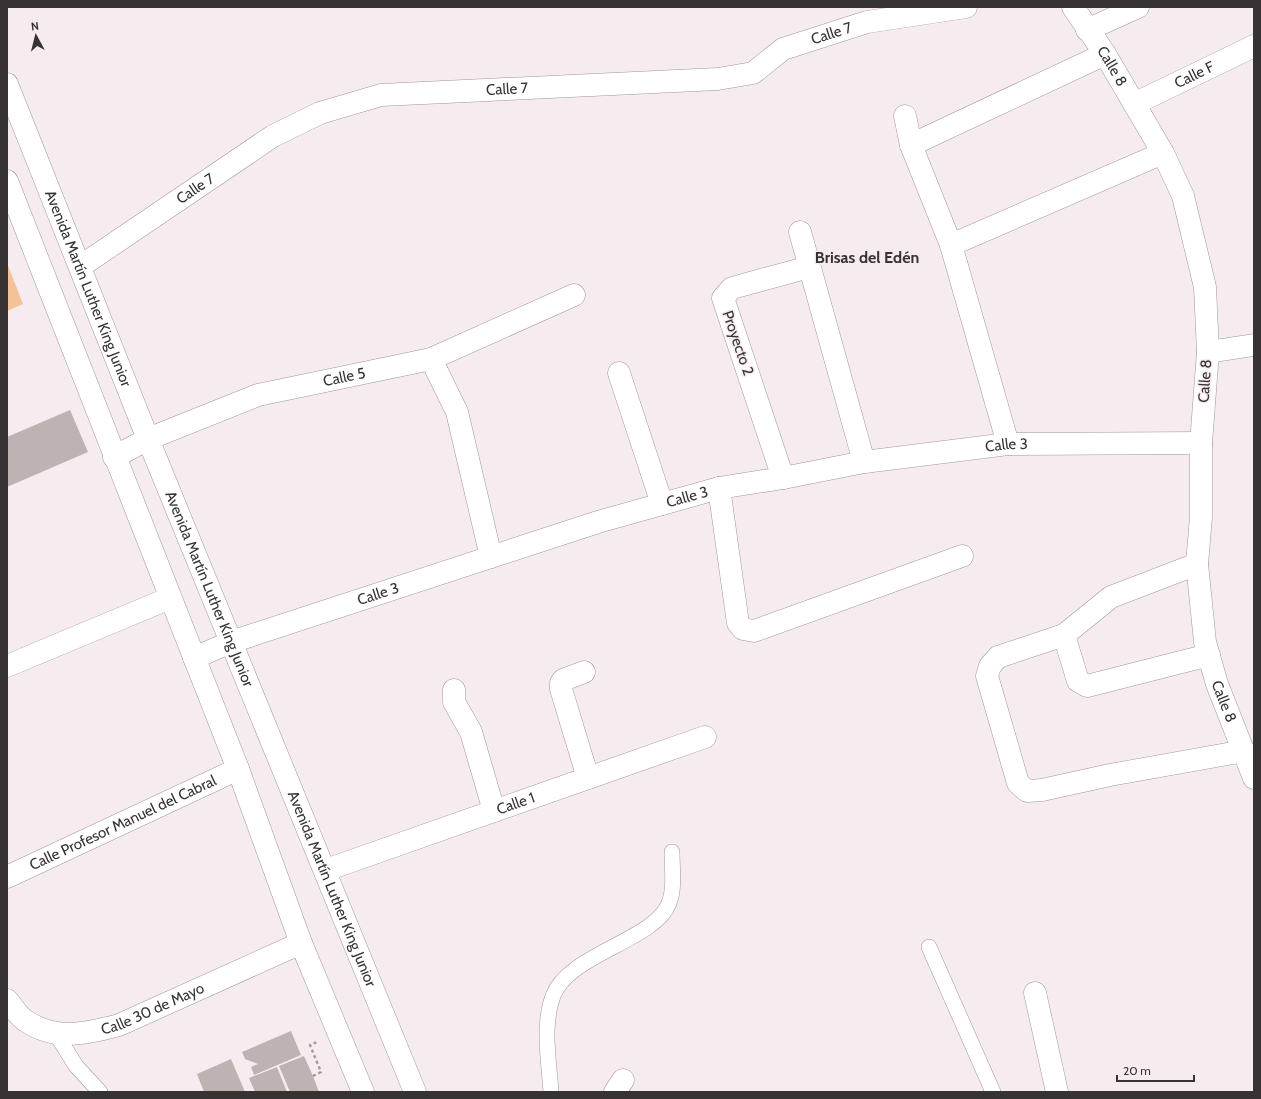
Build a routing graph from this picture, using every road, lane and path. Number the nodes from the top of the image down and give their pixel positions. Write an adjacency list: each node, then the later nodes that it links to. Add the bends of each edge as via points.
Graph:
1 (966, 7): 15 (street, Calle 7, via 867,22 784,49 753,73 718,79 381,95 320,113 273,136)
2 (1073, 7): 4 (street, Calle 8)
3 (1138, 7): 4 (street)
4 (1087, 30): 6 (street, Calle 8)
5 (1254, 46): 8 (street, Calle F)
6 (1105, 54): 8 (street, Calle 8); 10 (street)
7 (8, 91): 15 (street, Avenida Martín Luther King Junior)
8 (1134, 104): 11 (street, Calle 8)
9 (905, 116): 10 (street)
10 (911, 145): 14 (street)
11 (1163, 153): 14 (street); 19 (street, Calle 8, via 1183,196 1205,287)
12 (7, 181): 25 (street)
13 (800, 232): 16 (street)
14 (951, 245): 24 (street)
15 (81, 266): 22 (street, Avenida Martín Luther King Junior)
16 (810, 267): 26 (street); 27 (street, Proyecto 2, via 732,288 723,298)
17 (574, 296): 20 (street, Calle 5)
18 (1254, 345): 19 (street)
19 (1208, 352): 23 (street, Calle 8)
20 (432, 359): 22 (street, Calle 5, via 258,395); 31 (street, via 458,412)
21 (619, 373): 29 (street)
22 (148, 440): 25 (street, Calle 5); 35 (street, Avenida Martín Luther King Junior)
23 (1201, 443): 24 (street, Calle 3); 32 (street, Calle 8, via 1201,517)
24 (1008, 444): 26 (street, Calle 3)
25 (114, 457): 33 (street)
26 (864, 462): 27 (street, Calle 3)
27 (783, 478): 28 (street, Calle 3)
28 (719, 488): 29 (street, Calle 3); 30 (street, via 738,623 743,629 754,631)
29 (662, 504): 31 (street, Calle 3)
30 (962, 556)
31 (491, 557): 35 (street, Calle 3)
32 (1197, 564): 34 (street, via 1111,598); 36 (street, Calle 8)
33 (170, 598): 37 (street); 38 (street)
34 (1064, 635): 36 (street, via 1078,681 1087,686); 42 (street, via 998,657 990,666 987,676 1018,783 1027,791)
35 (231, 642): 37 (street, Calle 3); 48 (street, Avenida Martín Luther King Junior)
36 (1208, 655): 42 (street, Calle 8)
37 (194, 658): 43 (street)
38 (7, 666)
39 (584, 672): 44 (street, via 563,680 561,688)
40 (454, 690): 46 (street, via 454,702 471,732)
41 (705, 737): 44 (street, Calle 1)
42 (1244, 751): 45 (street, Calle 8)
43 (238, 770): 49 (street, Calle Profesor Manuel del Cabral); 50 (street)
44 (588, 778): 46 (street, Calle 1)
45 (1254, 778)
46 (494, 811): 48 (street, Calle 1)
47 (672, 852): 60 (lane, via 672,890 670,903 664,913 650,926 565,977 553,994 547,1016)
48 (326, 870): 59 (street, Avenida Martín Luther King Junior)
49 (7, 877)
50 (301, 943): 54 (street, Calle 30 de Mayo, via 118,1024 87,1034); 58 (street)
51 (929, 947): 61 (lane)
52 (1035, 993): 62 (street)
53 (7, 1000): 54 (street, Calle 30 de Mayo, via 25,1021)
54 (56, 1034): 57 (lane, via 76,1066)
55 (321, 1041): 56 (path, via 310,1046 321,1072)
56 (313, 1076)
57 (100, 1092)
58 (362, 1092)
59 (415, 1092)
60 (551, 1092)
61 (993, 1092)
62 (1057, 1092)

